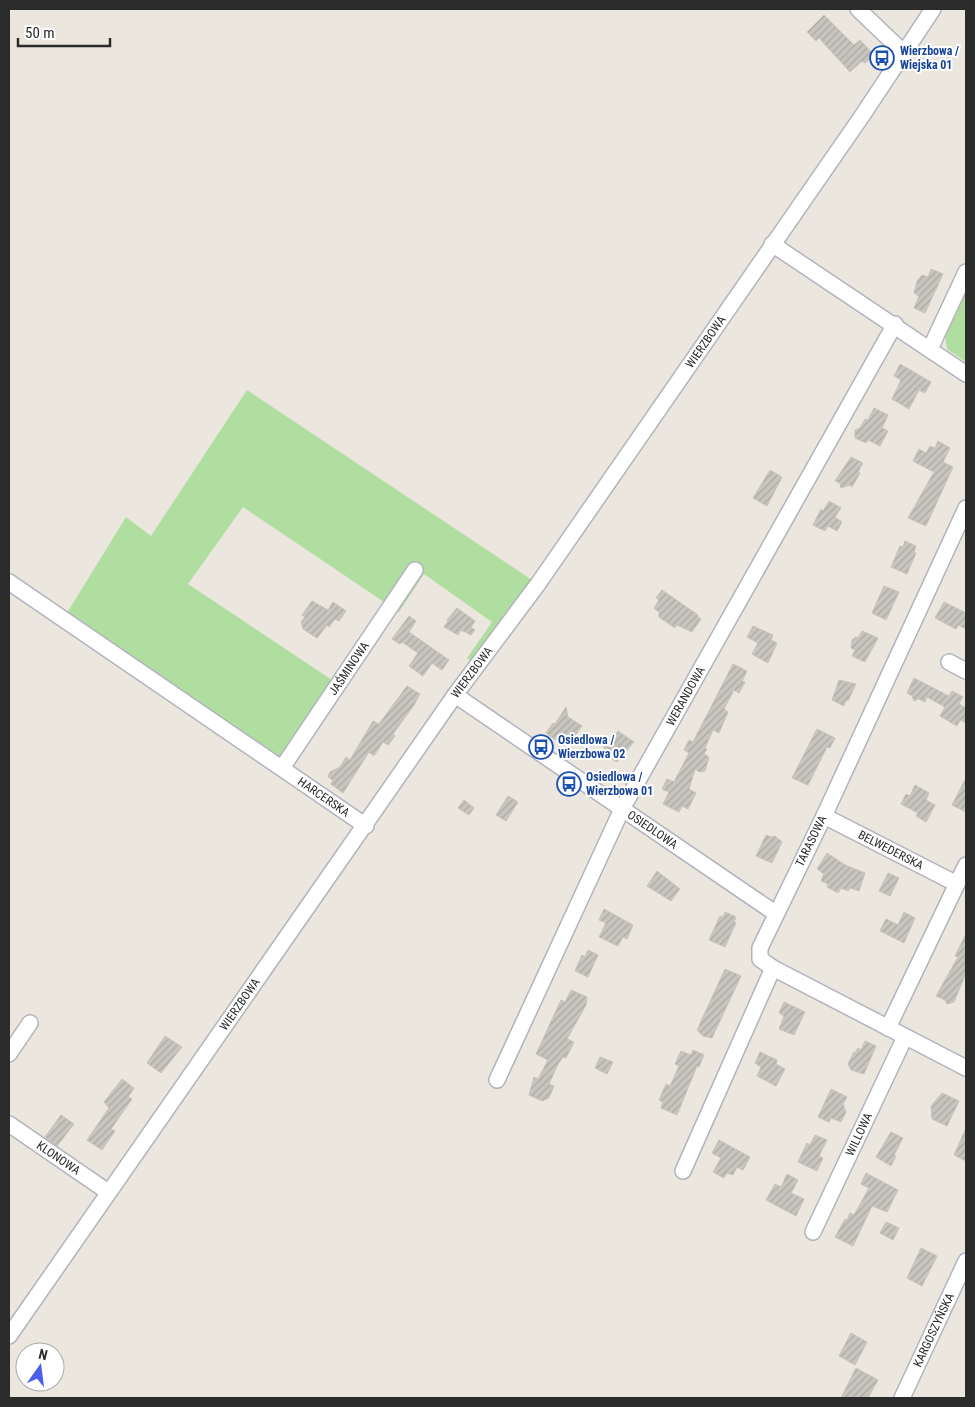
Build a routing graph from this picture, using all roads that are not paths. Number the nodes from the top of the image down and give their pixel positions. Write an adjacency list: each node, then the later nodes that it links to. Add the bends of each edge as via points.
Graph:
1 (858, 9): 3 (street)
2 (933, 9): 3 (street, WIERZBOWA)
3 (904, 53): 4 (street, WIERZBOWA)
4 (772, 244): 6 (street); 14 (street, WIERZBOWA, via 538,584)
5 (966, 272): 7 (street)
6 (895, 324): 7 (street); 16 (street, WERANDOWA)
7 (930, 349): 8 (street)
8 (966, 374)
9 (966, 508): 17 (street, TARASOWA)
10 (415, 570): 15 (street, JAŚMINOWA)
11 (9, 582): 15 (street, HARCERSKA)
12 (949, 662): 13 (street)
13 (966, 671)
14 (455, 695): 16 (street, OSIEDLOWA); 18 (street, WIERZBOWA)
15 (282, 768): 18 (street, HARCERSKA)
16 (622, 809): 21 (street, OSIEDLOWA); 28 (street, WERANDOWA)
17 (824, 816): 20 (street, BELWEDERSKA); 21 (street, TARASOWA)
18 (366, 826): 31 (street, WIERZBOWA)
19 (966, 865): 20 (street)
20 (957, 884): 24 (street)
21 (775, 913): 22 (street, TARASOWA, via 760,948 760,959)
22 (773, 968): 24 (street); 30 (street)
23 (30, 1023): 26 (street)
24 (888, 1028): 25 (street)
25 (905, 1036): 27 (street); 32 (street, WILLOWA)
26 (9, 1054)
27 (966, 1068)
28 (497, 1080)
29 (9, 1124): 31 (street, KLONOWA)
30 (683, 1171)
31 (108, 1192): 34 (street, WIERZBOWA)
32 (812, 1232)
33 (966, 1261): 35 (street, KARGOSZYŃSKA)
34 (9, 1336)
35 (908, 1397)

